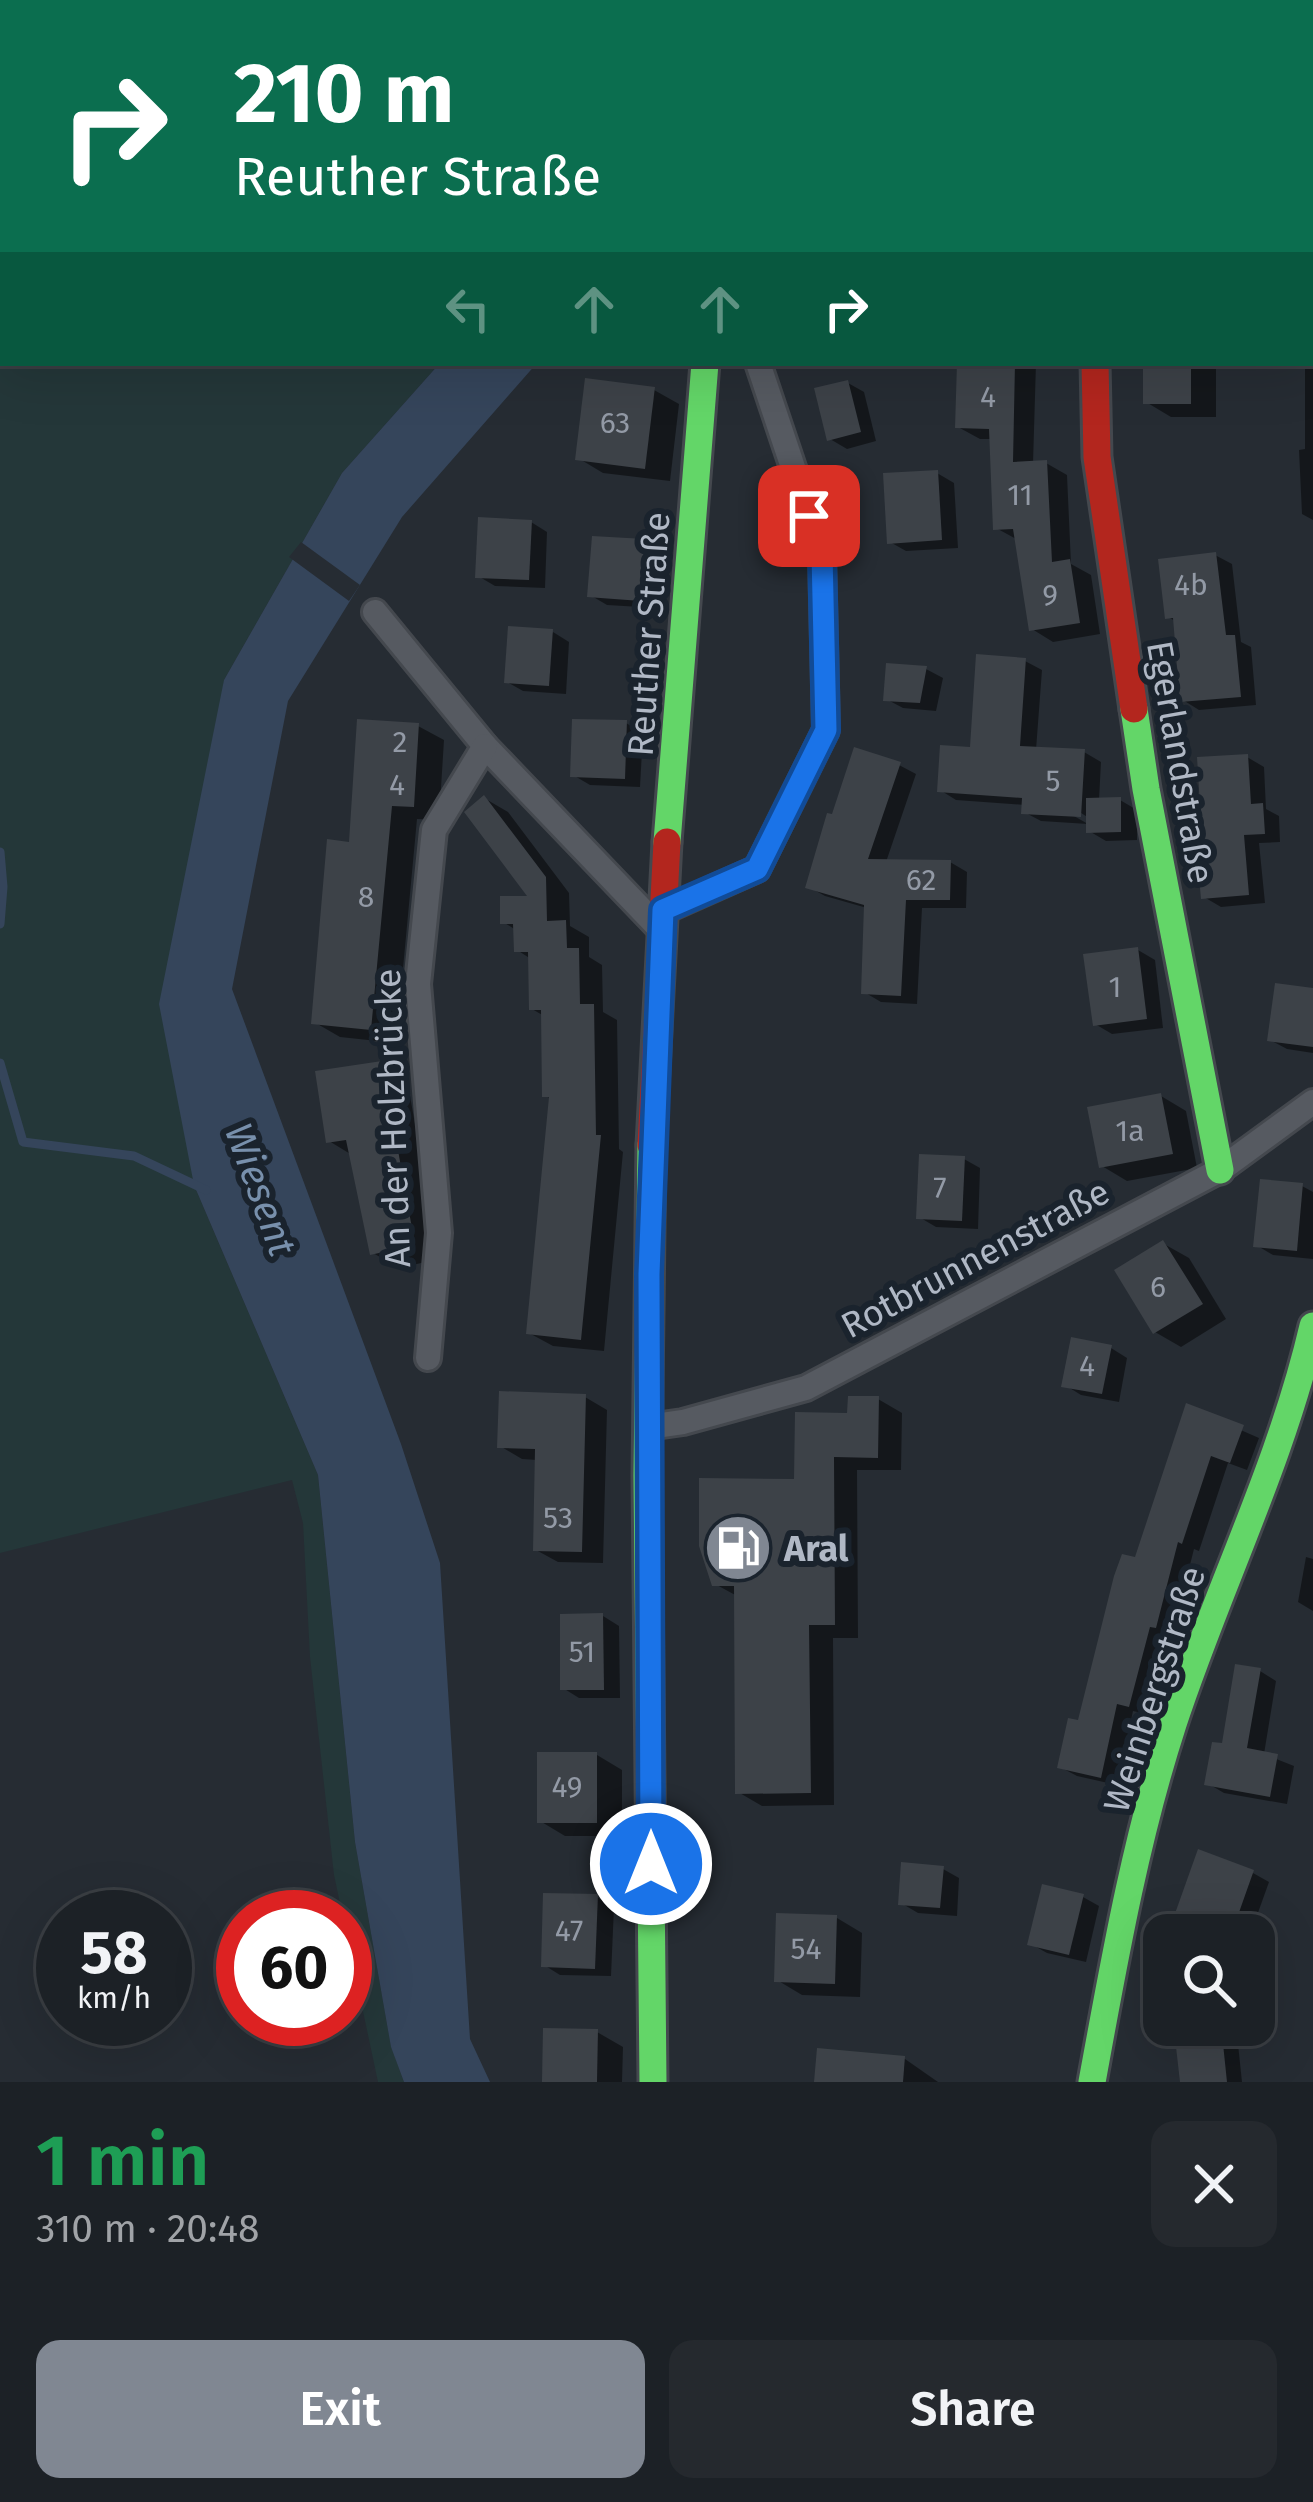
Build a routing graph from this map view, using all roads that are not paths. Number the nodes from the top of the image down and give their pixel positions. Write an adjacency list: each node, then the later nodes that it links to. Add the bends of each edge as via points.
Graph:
1 (705, 366): 6 (main road, Reuther Straße)
2 (759, 366): 6 (street, via 822,554 826,730 757,869)
3 (1095, 366): 8 (main road, Egerlandstraße, via 1097,457 1146,789)
4 (375, 612): 5 (street)
5 (485, 746): 6 (street); 10 (street, An der Holzbrücke, via 434,830 418,984 439,1233)
6 (663, 921): 11 (main road, Reuther Straße)
7 (1313, 1102): 8 (street, Rotbrunnenstraße)
8 (1220, 1170): 11 (street, Rotbrunnenstraße, via 806,1388)
9 (1313, 1326): 13 (main road, Weinbergstraße, via 1301,1388 1168,1740)
10 (428, 1358)
11 (648, 1427): 12 (main road, Reuther Straße)
12 (652, 2082)
13 (1092, 2082)

